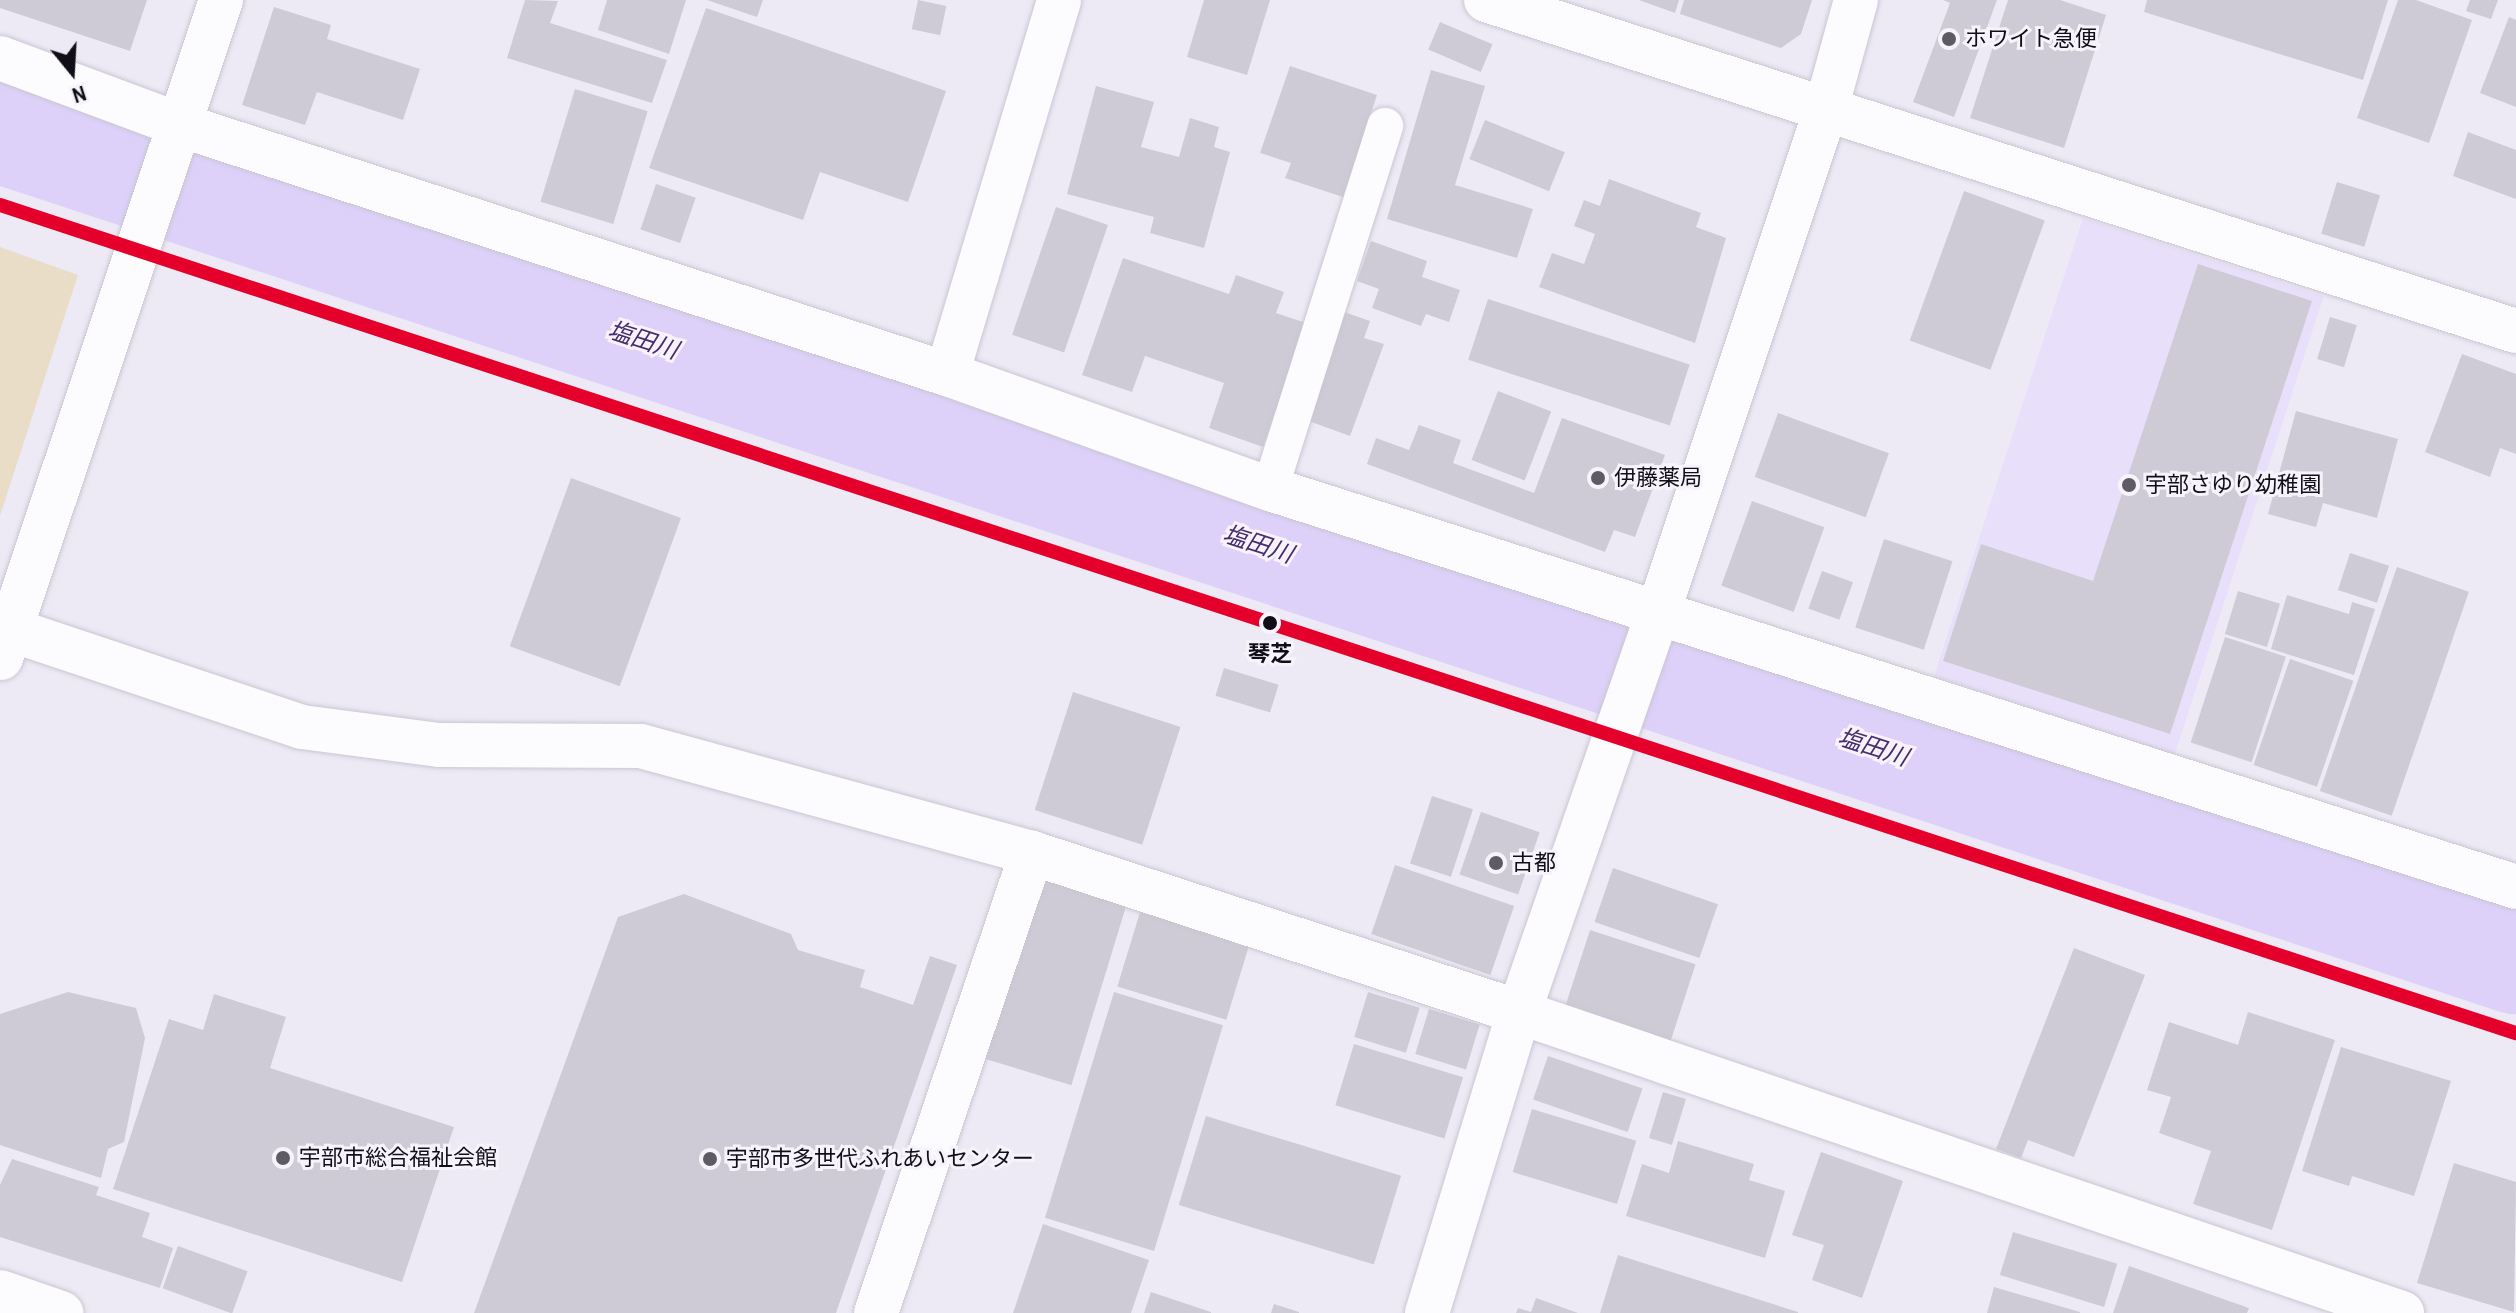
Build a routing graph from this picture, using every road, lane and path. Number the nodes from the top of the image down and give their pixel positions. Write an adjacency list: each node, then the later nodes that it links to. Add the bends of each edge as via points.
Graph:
1 (221, 0): 8 (street)
2 (1059, 0): 10 (street)
3 (1486, 0): 6 (street)
4 (1856, 0): 6 (street)
5 (0, 58): 8 (street)
6 (1826, 109): 9 (street); 12 (street)
7 (1385, 126): 11 (lane)
8 (175, 139): 10 (street); 13 (street)
9 (2516, 331)
10 (947, 374): 11 (street)
11 (1270, 489): 12 (street)
12 (1656, 618): 15 (street); 16 (street)
13 (3, 640): 14 (street, via 302,727 439,745 641,746)
14 (1032, 853): 16 (street); 19 (street)
15 (2516, 887)
16 (1519, 1012): 20 (street); 21 (street)
17 (0, 1292): 18 (street)
18 (61, 1313)
19 (876, 1313)
20 (1427, 1313)
21 (2402, 1313)

